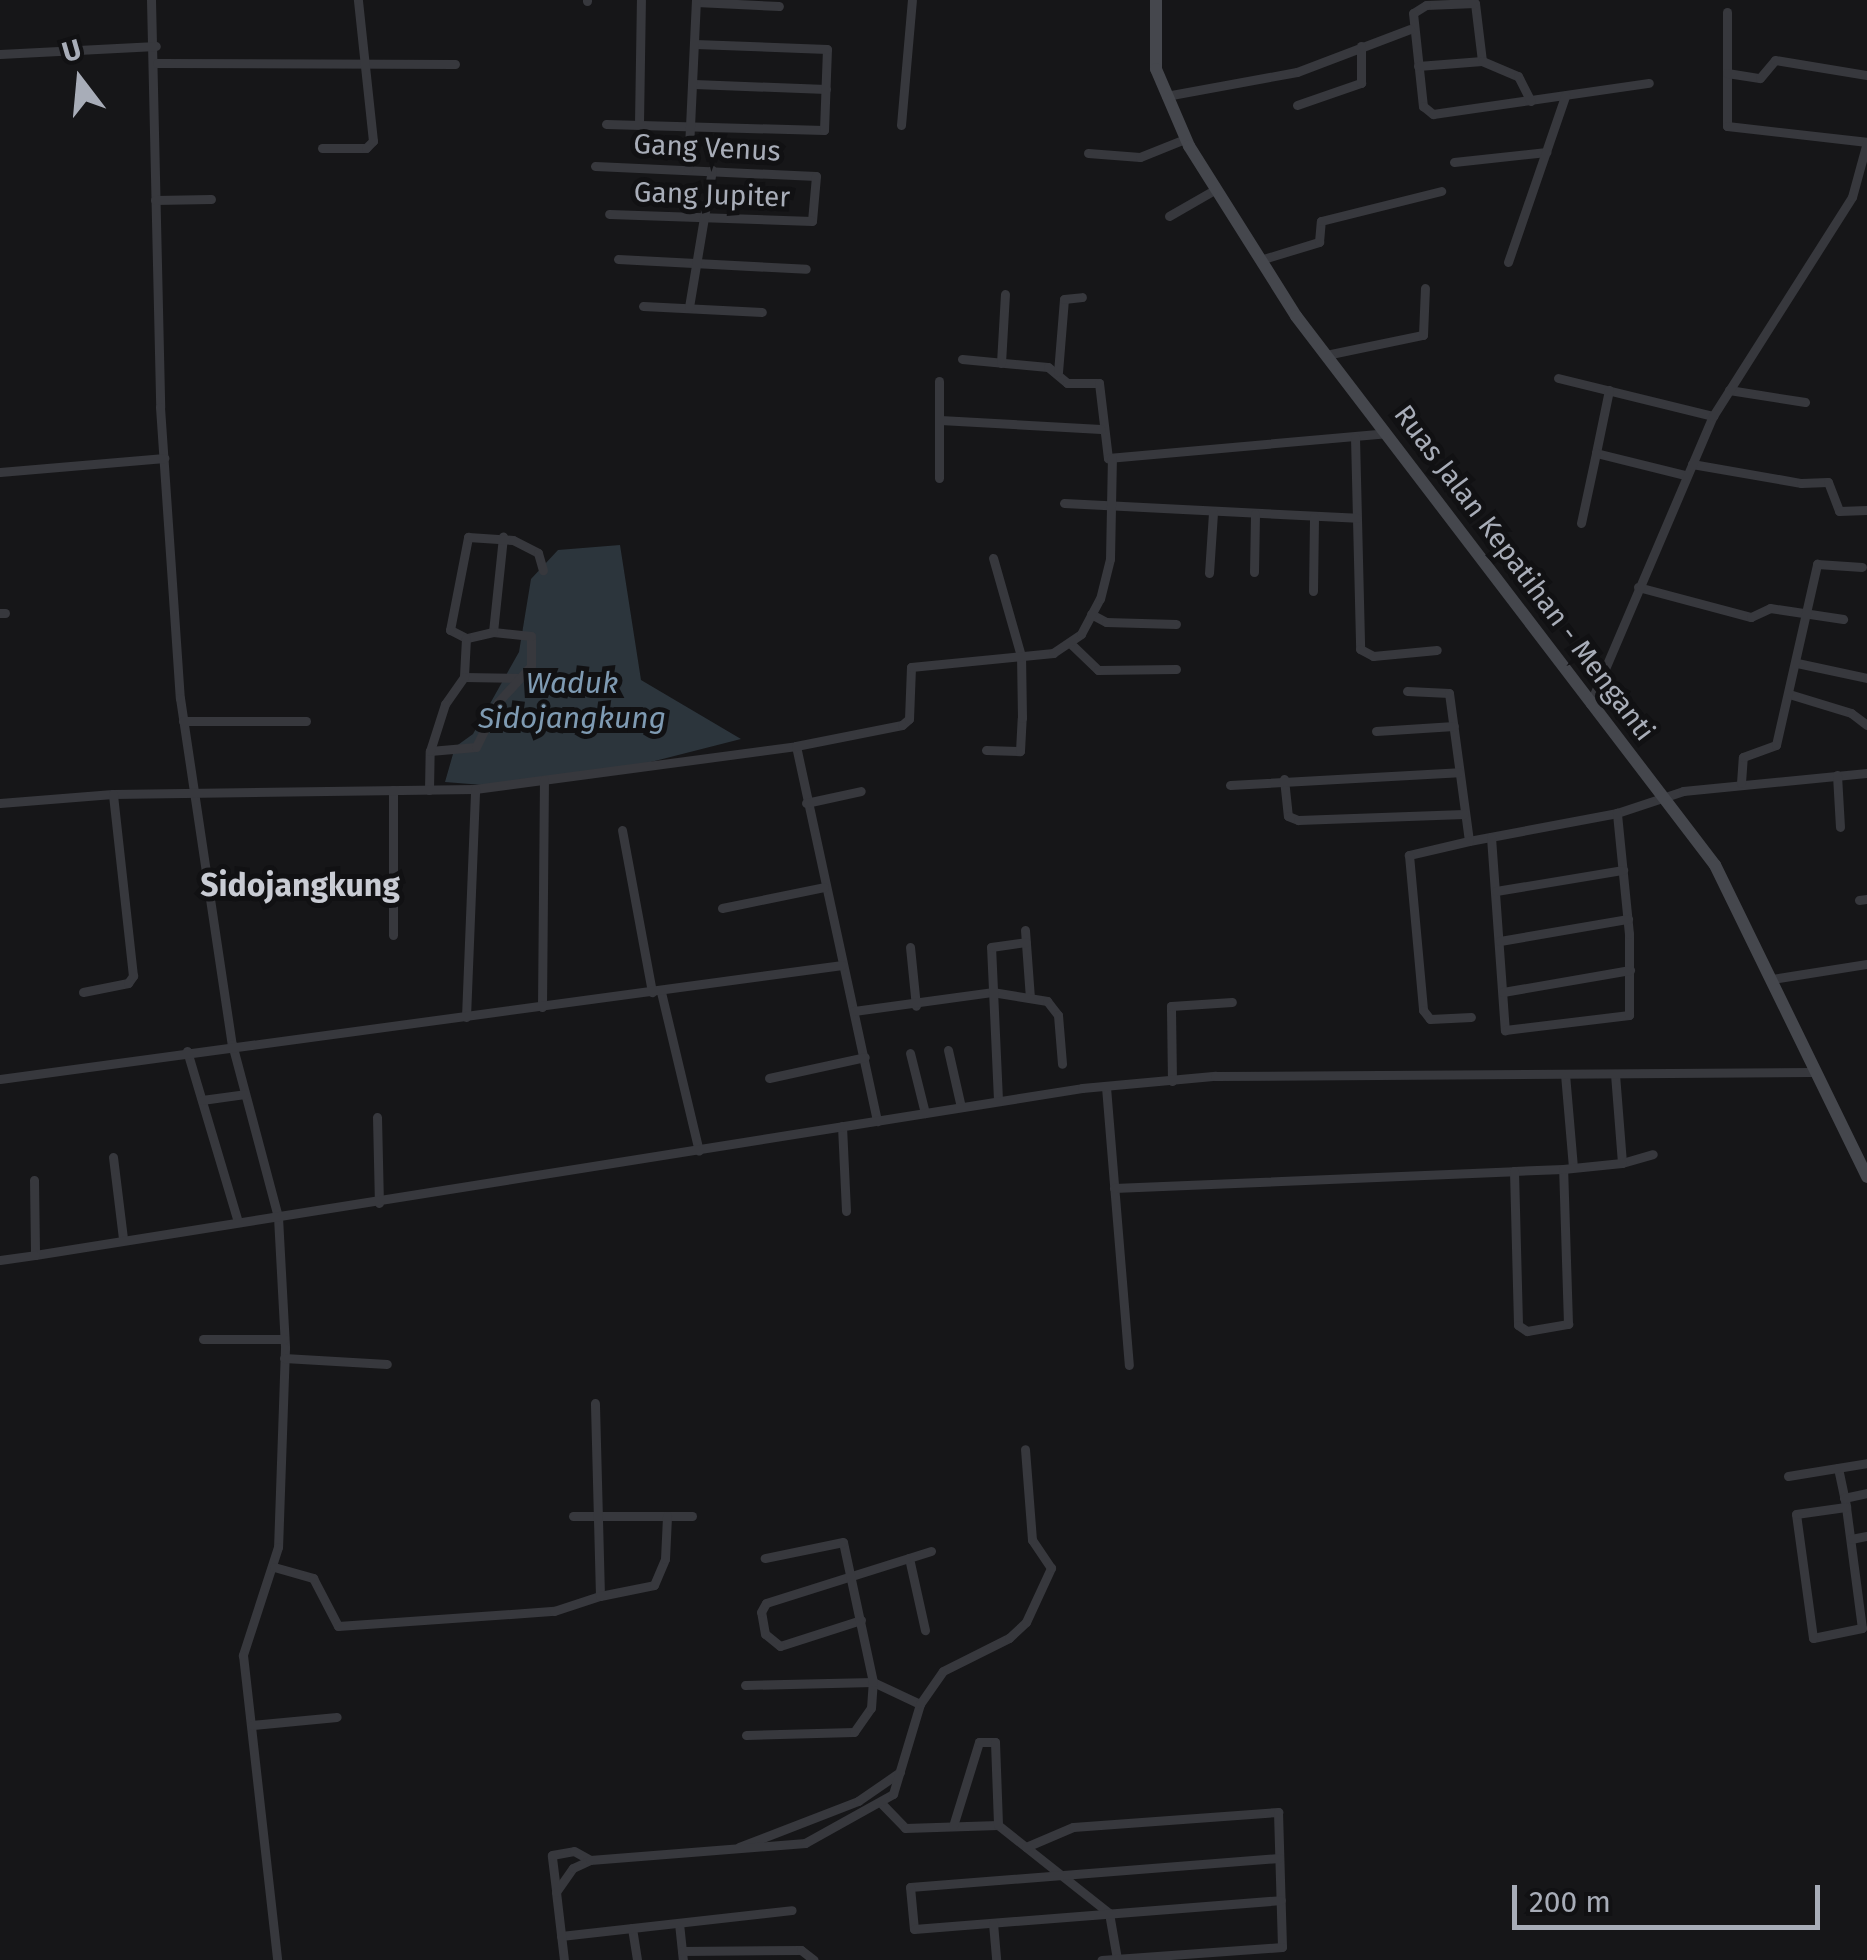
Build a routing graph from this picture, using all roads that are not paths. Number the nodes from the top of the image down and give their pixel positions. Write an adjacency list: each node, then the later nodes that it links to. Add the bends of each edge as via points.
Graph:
1 (151, 0): 11 (street)
2 (358, 0): 14 (street)
3 (642, 0): 28 (street)
4 (912, 0): 31 (street)
5 (1156, 0): 24 (main road, Ruas Jalan Kepatihan - Menganti, via 1156,69)
6 (696, 1): 7 (street); 10 (street)
7 (779, 6)
8 (1726, 12): 19 (street)
9 (1410, 28): 12 (street); 15 (street, via 1413,12 1426,5 1474,3); 18 (street)
10 (695, 44): 21 (street); 23 (street, via 827,49)
11 (156, 46): 13 (street); 16 (street)
12 (1361, 46): 24 (street, via 1297,72); 27 (street, via 1362,83)
13 (0, 54)
14 (364, 59): 16 (street); 17 (street); 34 (street, via 372,143)
15 (1482, 61): 18 (street); 26 (street, via 1518,76)
16 (157, 63): 45 (street)
17 (455, 64)
18 (1418, 66): 26 (street, via 1423,106 1432,114)
19 (1727, 73): 20 (street, via 1760,78 1775,60); 33 (street, via 1726,126)
20 (1867, 75)
21 (694, 84): 23 (street); 30 (street)
22 (1649, 84): 25 (street)
23 (826, 89): 30 (street, via 824,130)
24 (1166, 96): 32 (main road, Ruas Jalan Kepatihan - Menganti)
25 (1565, 96): 26 (street); 35 (street)
26 (1531, 101)
27 (1297, 105)
28 (639, 123): 29 (street); 30 (street)
29 (606, 124)
30 (690, 124): 39 (street)
31 (901, 125)
32 (1186, 139): 36 (street, via 1140,157); 41 (main road, Ruas Jalan Kepatihan - Menganti)
33 (1867, 142): 43 (street)
34 (322, 148)
35 (1546, 152): 37 (street); 53 (street)
36 (1088, 153)
37 (1454, 162)
38 (596, 166): 39 (street, Gang Venus)
39 (688, 169): 40 (street, Gang Venus)
40 (712, 170): 48 (street); 50 (street, Gang Venus, via 816,176)
41 (1216, 190): 49 (street); 52 (main road, Ruas Jalan Kepatihan - Menganti)
42 (1441, 191): 52 (street, via 1322,221 1319,242)
43 (1852, 197): 46 (street); 69 (street)
44 (211, 199): 45 (street)
45 (155, 200): 77 (street)
46 (1867, 200)
47 (610, 214): 48 (street, Gang Jupiter)
48 (705, 216): 50 (street, Gang Jupiter); 54 (street)
49 (1168, 216)
50 (812, 221)
51 (618, 259): 54 (street)
52 (1260, 260): 62 (main road, Ruas Jalan Kepatihan - Menganti)
53 (1508, 262)
54 (699, 263): 55 (street); 60 (street)
55 (806, 268)
56 (1425, 288): 62 (street, via 1426,330 1417,340)
57 (1005, 294): 64 (street)
58 (1082, 297): 65 (street, via 1064,299)
59 (643, 306): 60 (street)
60 (689, 307): 61 (street)
61 (762, 312)
62 (1326, 356): 74 (main road, Ruas Jalan Kepatihan - Menganti)
63 (962, 359): 64 (street)
64 (1001, 363): 65 (street)
65 (1058, 372): 73 (street, via 1067,383 1101,386)
66 (1558, 378): 68 (street)
67 (940, 381): 72 (street)
68 (1609, 390): 71 (street); 76 (street)
69 (1729, 390): 70 (street); 71 (street)
70 (1805, 402)
71 (1713, 416): 79 (street)
72 (940, 420): 73 (street); 82 (street)
73 (1101, 429): 78 (street, via 1105,457)
74 (1386, 432): 75 (street); 115 (main road, Ruas Jalan Kepatihan - Menganti)
75 (1355, 437): 78 (street); 89 (street)
76 (1596, 453): 81 (street); 90 (street)
77 (164, 458): 80 (street); 116 (street)
78 (1112, 458): 84 (street)
79 (1692, 464): 81 (street); 85 (street, via 1828,482 1839,511)
80 (0, 472)
81 (1686, 475): 97 (street)
82 (938, 478)
83 (1064, 504): 84 (street)
84 (1110, 507): 86 (street); 100 (street, via 1110,560)
85 (1867, 510)
86 (1213, 512): 87 (street); 96 (street)
87 (1255, 514): 88 (street); 95 (street)
88 (1314, 516): 89 (street); 98 (street)
89 (1357, 518): 106 (street, via 1362,653)
90 (1581, 523)
91 (503, 538): 94 (street, via 538,554); 103 (street); 104 (street, via 466,539 450,630)
92 (993, 558): 107 (street)
93 (1862, 567): 99 (street, via 1817,564)
94 (542, 570)
95 (1254, 572)
96 (1209, 573)
97 (1638, 587): 99 (street, via 1752,617 1766,608); 115 (street)
98 (1313, 590)
99 (1804, 613): 101 (street); 108 (street)
100 (1091, 614): 102 (street, via 1106,622); 105 (street)
101 (1844, 619)
102 (1176, 624)
103 (493, 632): 104 (street); 111 (street, via 533,640 531,666)
104 (466, 638): 110 (street)
105 (1070, 643): 107 (street); 109 (street, via 1098,670)
106 (1437, 650)
107 (1020, 656): 121 (street, via 911,667 909,719 902,725); 122 (street, via 1020,752)
108 (1797, 663): 112 (street); 114 (street)
109 (1176, 669)
110 (464, 677): 111 (street); 123 (street, via 445,704)
111 (520, 678): 123 (street, via 498,702 476,747)
112 (1867, 678)
113 (1407, 692): 119 (street, via 1447,690)
114 (1789, 694): 118 (street, via 1851,713); 129 (street, via 1776,746 1742,757)
115 (1590, 704): 137 (main road, Ruas Jalan Kepatihan - Menganti)
116 (183, 721): 117 (street); 135 (street)
117 (306, 722)
118 (1867, 725)
119 (1454, 726): 120 (street); 124 (street)
120 (1376, 731)
121 (796, 746): 128 (street); 138 (street)
122 (986, 750)
123 (430, 752): 133 (street)
124 (1458, 772): 127 (street); 141 (street)
125 (1867, 773): 126 (street)
126 (1837, 775): 129 (street); 142 (street)
127 (1284, 779): 130 (street); 141 (street, via 1288,816 1298,820)
128 (544, 780): 131 (street); 167 (street)
129 (1741, 783): 137 (street)
130 (1230, 785)
131 (476, 789): 133 (street); 169 (street)
132 (393, 790): 133 (street); 135 (street); 152 (street)
133 (429, 790)
134 (861, 791): 138 (street)
135 (192, 792): 136 (street); 171 (street)
136 (113, 794): 139 (street); 160 (street, via 132,976 128,983)
137 (1663, 796): 140 (street); 159 (main road, Ruas Jalan Kepatihan - Menganti, via 1715,864)
138 (806, 803): 147 (street)
139 (0, 804)
140 (1617, 813): 144 (street); 146 (street)
141 (1464, 814): 145 (street)
142 (1840, 827)
143 (622, 830): 161 (street)
144 (1490, 838): 145 (street); 148 (street)
145 (1469, 840): 170 (street, via 1409,855 1423,1010 1430,1020)
146 (1623, 870): 148 (street); 150 (street)
147 (824, 888): 149 (street); 157 (street)
148 (1496, 891): 153 (street)
149 (722, 908)
150 (1628, 919): 153 (street); 158 (street)
151 (1025, 930): 154 (street)
152 (393, 935)
153 (1500, 941): 163 (street)
154 (1026, 942): 162 (street, via 993,944); 164 (street)
155 (910, 947): 166 (street)
156 (1867, 964): 159 (street)
157 (842, 965): 161 (street); 168 (street)
158 (1630, 970): 163 (street); 163 (street, via 1629,1015 1510,1033 1503,1024)
159 (1772, 979): 177 (main road, Ruas Jalan Kepatihan - Menganti)
160 (82, 992)
161 (656, 992): 167 (street); 192 (street)
162 (996, 992): 164 (street); 166 (street); 186 (street)
163 (1503, 992)
164 (1030, 998): 176 (street, via 1055,1007)
165 (1232, 1002): 182 (street, via 1171,1006)
166 (916, 1006): 168 (street)
167 (542, 1007): 169 (street)
168 (854, 1011): 175 (street)
169 (466, 1017): 171 (street)
170 (1471, 1017)
171 (232, 1044): 173 (street); 184 (street)
172 (948, 1050): 187 (street)
173 (187, 1051): 181 (street); 185 (street)
174 (910, 1053): 188 (street)
175 (864, 1057): 180 (street); 190 (street)
176 (1062, 1064)
177 (1812, 1072): 179 (street); 198 (main road, Ruas Jalan Kepatihan - Menganti)
178 (1565, 1074): 179 (street); 182 (street); 196 (street)
179 (1615, 1074): 195 (street)
180 (769, 1078)
181 (0, 1079)
182 (1172, 1081): 183 (street)
183 (1106, 1087): 186 (street); 200 (street)
184 (245, 1094): 185 (street); 203 (street)
185 (202, 1100): 204 (street)
186 (998, 1100): 187 (street)
187 (960, 1107): 188 (street)
188 (925, 1113): 190 (street)
189 (377, 1117): 201 (street)
190 (876, 1121): 191 (street)
191 (842, 1126): 192 (street); 202 (street)
192 (698, 1151): 201 (street)
193 (1653, 1154): 195 (street)
194 (113, 1157): 205 (street)
195 (1622, 1163): 196 (street)
196 (1568, 1168): 197 (street); 197 (street, via 1568,1324 1527,1332 1518,1325)
197 (1514, 1171): 200 (street)
198 (1867, 1177)
199 (34, 1180): 206 (street)
200 (1114, 1188): 212 (street)
201 (379, 1202): 203 (street)
202 (846, 1211)
203 (278, 1217): 204 (street); 209 (street)
204 (238, 1222): 205 (street)
205 (123, 1239): 206 (street)
206 (36, 1256): 207 (street)
207 (0, 1260)
208 (203, 1339): 209 (street)
209 (284, 1340): 210 (street)
210 (284, 1358): 211 (street); 229 (street)
211 (386, 1364)
212 (1129, 1365)
213 (595, 1404): 221 (street)
214 (1025, 1449): 237 (street, via 1032,1540 1051,1568 1026,1622 1009,1638 943,1671)
215 (1867, 1462): 216 (street)
216 (1838, 1468): 217 (street); 219 (street)
217 (1788, 1476)
218 (1867, 1494): 219 (street)
219 (1845, 1503): 225 (street); 231 (street, via 1796,1514 1812,1638 1862,1630)
220 (573, 1516): 221 (street)
221 (594, 1516): 222 (street); 232 (street)
222 (666, 1516): 223 (street); 232 (street, via 665,1559 654,1585)
223 (692, 1516)
224 (1867, 1536): 225 (street)
225 (1851, 1539): 231 (street)
226 (931, 1551): 228 (street)
227 (766, 1558): 230 (street, via 836,1539)
228 (909, 1558): 230 (street); 234 (street)
229 (274, 1568): 232 (street, via 313,1578 338,1626 554,1611); 239 (street, via 244,1642)
230 (853, 1576): 233 (street); 233 (street, via 766,1603 763,1623 770,1643 780,1646)
231 (1861, 1578)
232 (600, 1596)
233 (862, 1620): 235 (street)
234 (925, 1630)
235 (873, 1682): 236 (street); 237 (street); 240 (street, via 871,1708 854,1732)
236 (745, 1684)
237 (920, 1704): 241 (street)
238 (337, 1717): 239 (street)
239 (252, 1725): 262 (street)
240 (746, 1735)
241 (900, 1772): 242 (street, via 894,1794); 243 (street, via 858,1801)
242 (882, 1804): 245 (street); 246 (street, via 905,1828)
243 (826, 1812): 245 (street); 247 (street)
244 (998, 1825): 246 (street); 246 (street, via 996,1742 979,1742); 248 (street)
245 (837, 1826): 247 (street, via 805,1843)
246 (952, 1826)
247 (736, 1848): 250 (street)
248 (1026, 1848): 249 (street, via 1073,1827 1278,1812); 251 (street)
249 (1279, 1858): 251 (street); 253 (street)
250 (590, 1860): 252 (street, via 573,1868); 252 (street, via 574,1851 552,1855)
251 (1061, 1875): 255 (street); 257 (street, via 910,1887 914,1929)
252 (556, 1892): 259 (street)
253 (1280, 1900): 255 (street); 261 (street, via 1282,1947)
254 (792, 1910): 256 (street)
255 (1109, 1914): 257 (street); 261 (street)
256 (679, 1922): 258 (street); 260 (street)
257 (992, 1922): 266 (street)
258 (632, 1928): 259 (street); 264 (street)
259 (561, 1936): 263 (street)
260 (682, 1955): 265 (street, via 801,1950)
261 (1117, 1959): 267 (street)
262 (276, 1960)
263 (564, 1960)
264 (636, 1960)
265 (814, 1960)
266 (996, 1960)
267 (1101, 1960)

